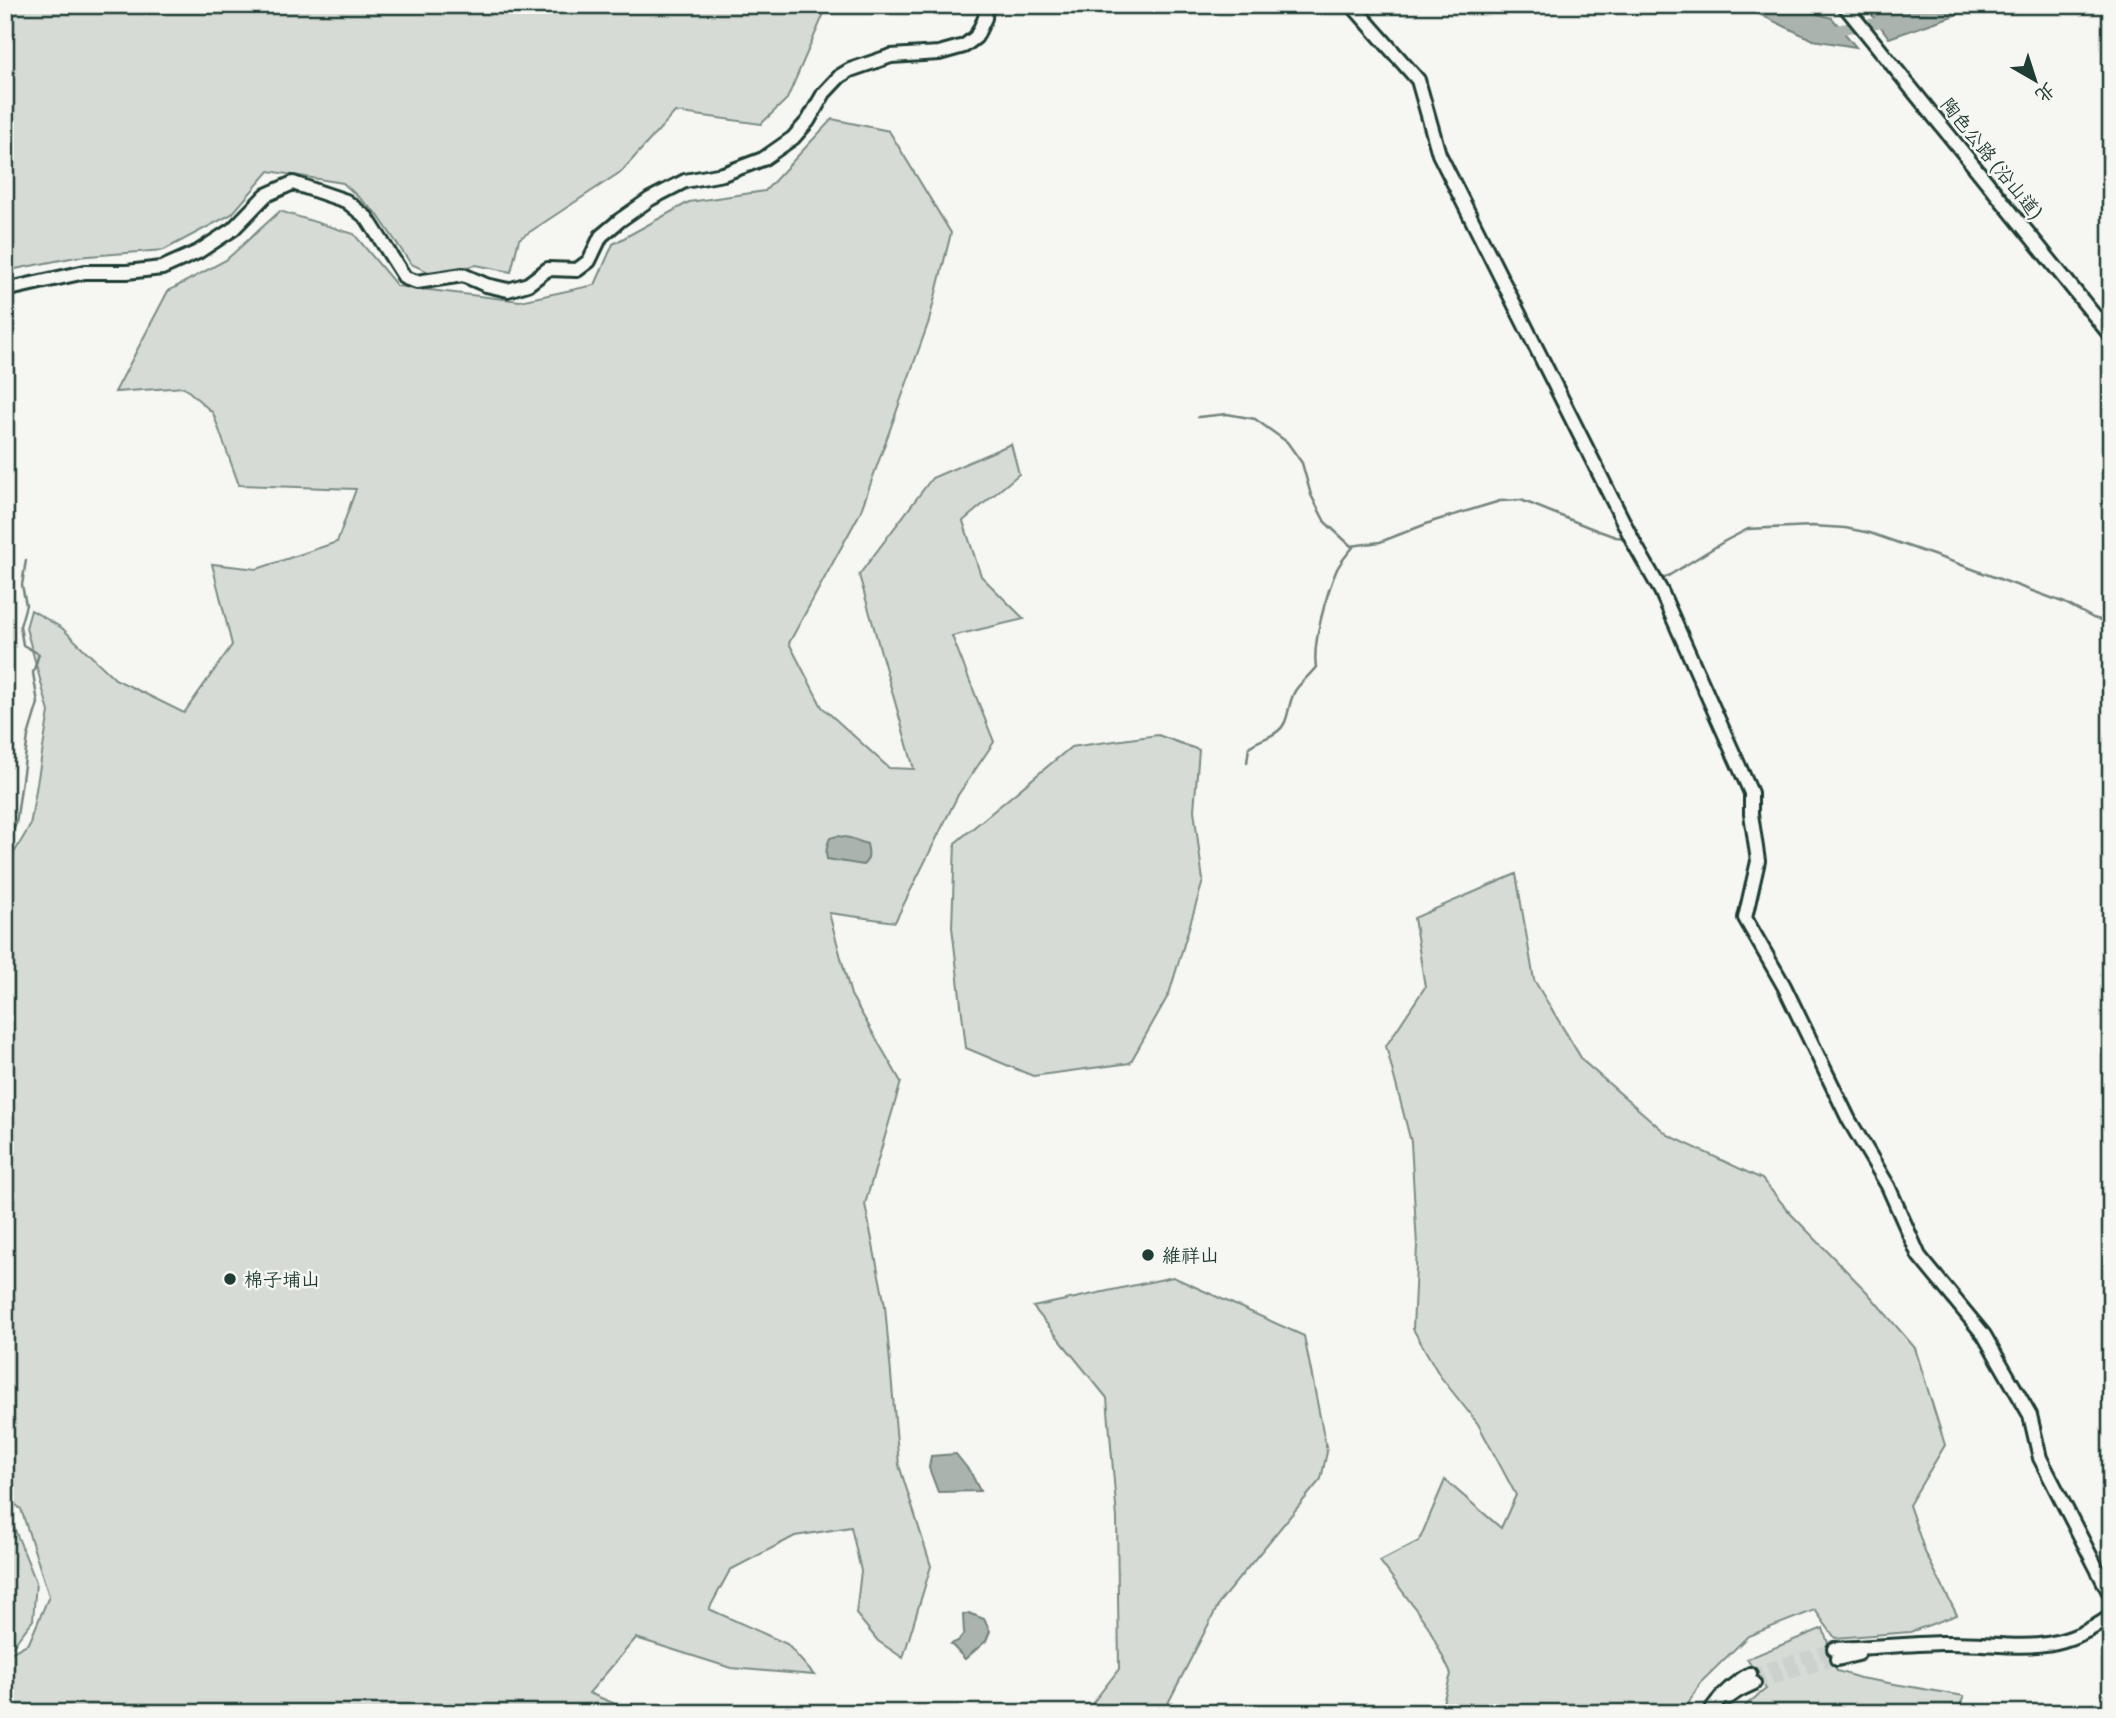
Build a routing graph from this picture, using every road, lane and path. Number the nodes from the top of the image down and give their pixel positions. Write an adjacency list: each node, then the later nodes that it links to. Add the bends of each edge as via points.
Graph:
1 (986, 5): 4 (street, via 976,37 964,47 891,56 850,70 824,93 793,138 763,159 723,174 685,181 650,199 601,236 589,261 577,270 548,269 528,284 508,290 463,275 417,282 405,278 367,218 346,201 293,183 266,195 233,229 198,252 162,268 85,272)
2 (1352, 5): 6 (street, via 1419,80 1439,154 1671,614 1751,793 1758,860 1745,918 1784,986 1849,1121 1888,1186 1919,1256 1984,1335 2029,1415 2040,1458)
3 (1846, 8): 5 (street, 陶色公路 (沿山道))
4 (5, 290)
5 (2111, 336)
6 (2111, 1596)
7 (2111, 1616): 8 (street, via 2056,1643 2017,1647 1942,1643)
8 (1835, 1654)
9 (1752, 1678): 10 (street)
10 (1709, 1713)

